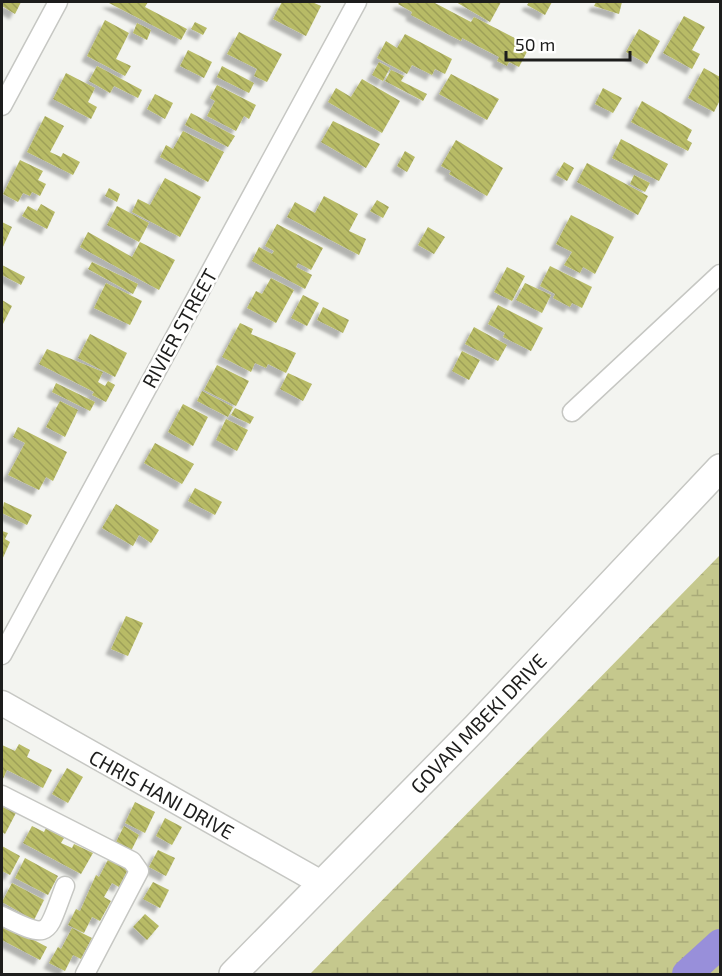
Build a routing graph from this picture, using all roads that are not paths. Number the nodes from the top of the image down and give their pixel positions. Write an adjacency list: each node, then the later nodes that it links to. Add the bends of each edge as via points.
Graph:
1 (57, 2): 3 (street)
2 (357, 2): 7 (street, RIVIER STREET)
3 (2, 106)
4 (720, 274): 5 (street)
5 (572, 412)
6 (720, 468): 10 (main road, GOVAN MBEKI DRIVE)
7 (2, 655)
8 (2, 703): 10 (street, CHRIS HANI DRIVE)
9 (2, 795): 13 (street, via 107,847 132,861 139,871)
10 (323, 884): 14 (main road, GOVAN MBEKI DRIVE)
11 (65, 886): 12 (street, via 46,928 33,932)
12 (2, 916)
13 (85, 975)
14 (233, 975)

